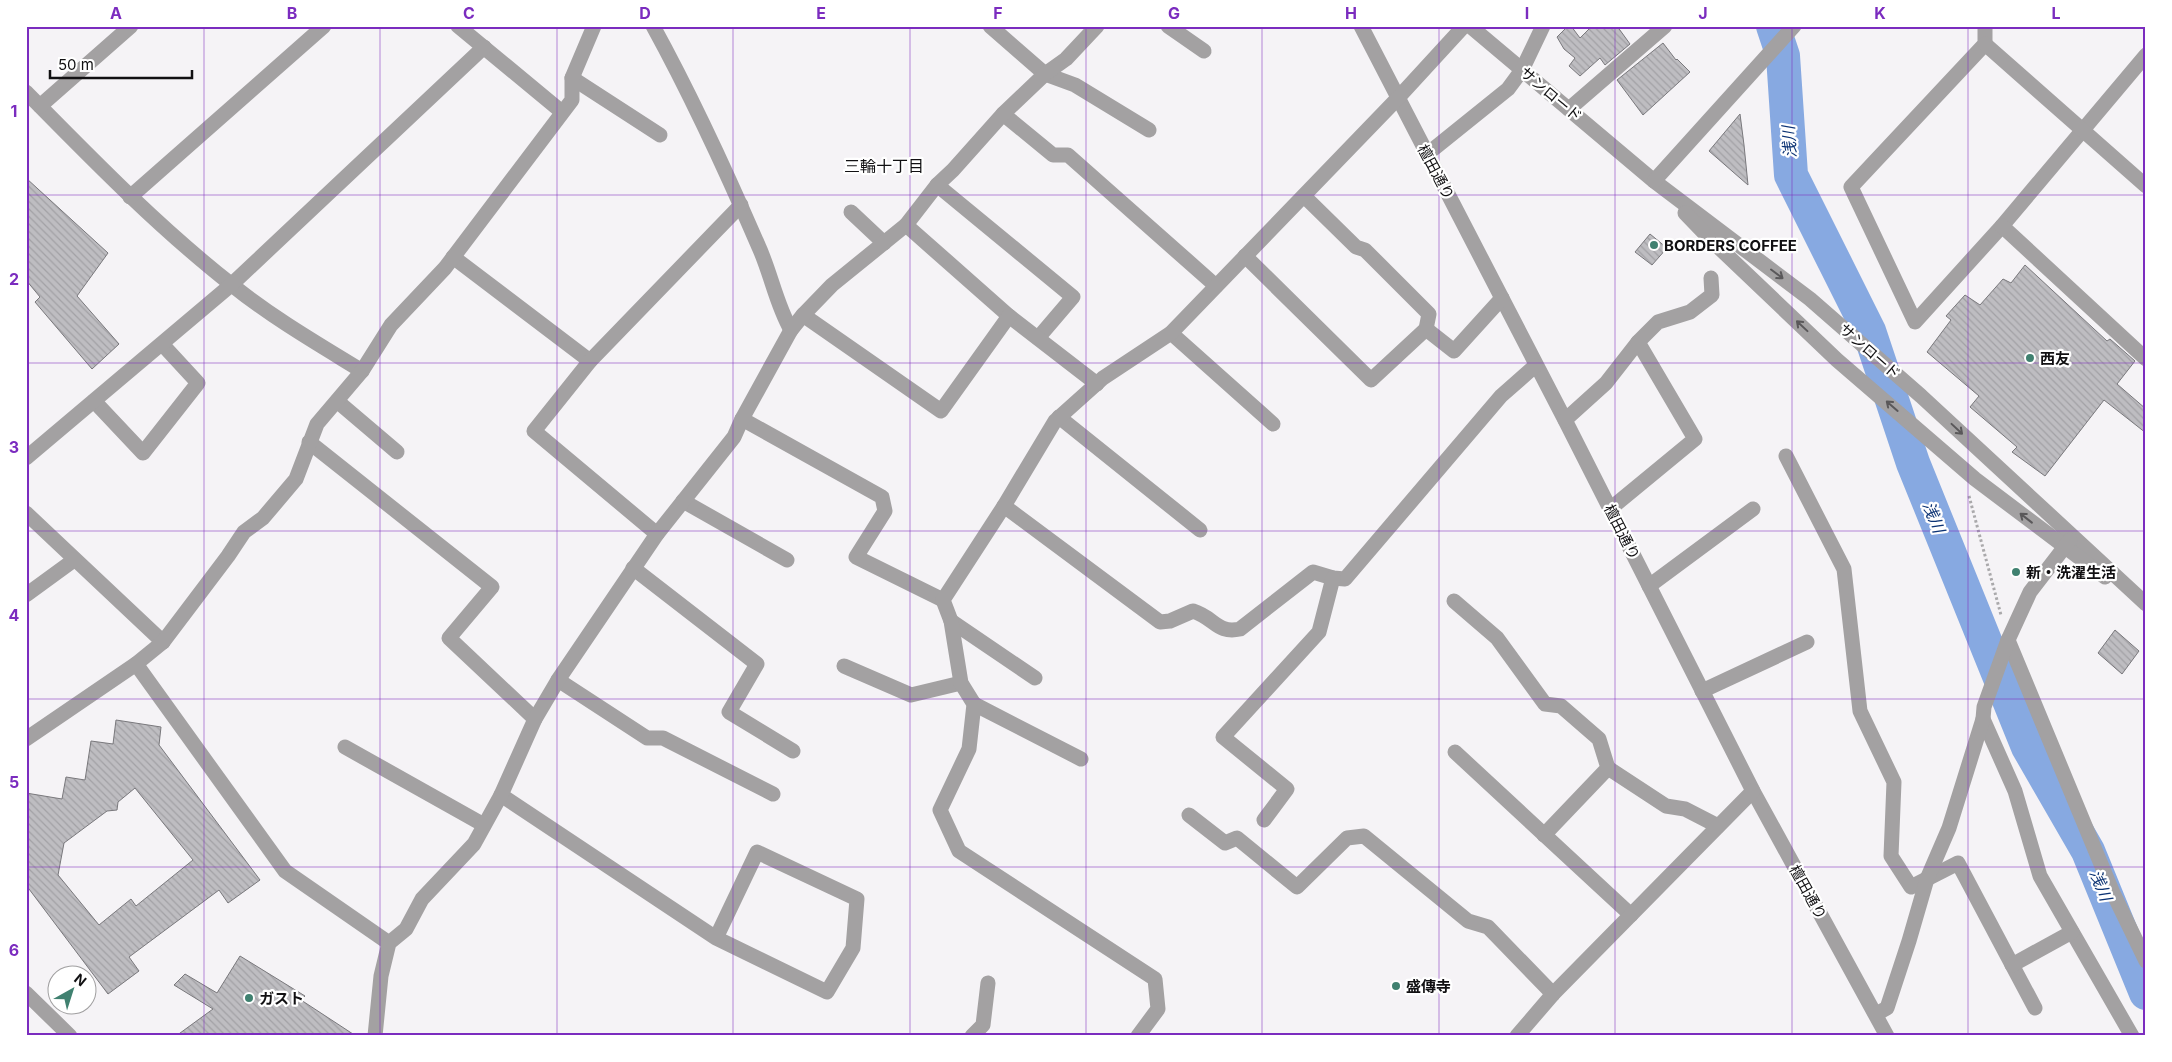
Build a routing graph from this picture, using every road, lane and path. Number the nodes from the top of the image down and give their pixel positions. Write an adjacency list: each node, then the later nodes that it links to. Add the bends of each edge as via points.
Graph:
1 (131, 26): 25 (street)
2 (324, 26): 37 (street)
3 (594, 26): 22 (street)
4 (653, 26): 38 (street, via 687,88)
5 (990, 26): 21 (street)
6 (1097, 26): 21 (street, via 1066,59)
7 (1168, 26): 18 (street)
8 (1361, 26): 24 (street, 檀田通り)
9 (1464, 26): 24 (street)
10 (1470, 26): 20 (street, サンロード)
11 (1544, 26): 20 (street)
12 (1665, 26): 26 (street)
13 (1794, 26): 33 (street)
14 (1985, 26): 16 (street)
15 (460, 27): 17 (street)
16 (1985, 44): 30 (street); 41 (street, via 1850,186 1915,322)
17 (484, 47): 27 (street); 46 (street)
18 (1204, 52)
19 (2146, 55): 30 (street)
20 (1522, 70): 26 (street, サンロード); 32 (street, via 1508,89)
21 (1045, 74): 28 (street); 29 (street, via 1075,85)
22 (572, 78): 27 (street, via 572,100); 31 (street)
23 (26, 92): 25 (street)
24 (1397, 99): 32 (street, 檀田通り); 36 (street)
25 (40, 106): 37 (street)
26 (1569, 109): 33 (street, サンロード)
27 (562, 112): 44 (street)
28 (1003, 114): 34 (street); 47 (street, via 1053,155 1068,156)
29 (1149, 130)
30 (2081, 130): 35 (street); 41 (street)
31 (660, 135)
32 (1426, 155): 48 (street, 檀田通り)
33 (1654, 181): 72 (street, サンロード, one-way to 33, via 1837,360); 80 (street, サンロード, one-way to 80, via 1810,299 1921,396)
34 (937, 185): 40 (street); 54 (street, via 1073,297)
35 (2146, 186)
36 (1304, 196): 43 (street); 51 (street, via 1356,247 1365,250 1429,314)
37 (130, 197): 46 (street)
38 (741, 205): 52 (street, via 766,263 782,315); 58 (street)
39 (851, 212): 42 (street)
40 (906, 226): 42 (street); 50 (street)
41 (2002, 226): 57 (street)
42 (884, 243): 49 (street, via 832,285)
43 (1245, 256): 47 (street); 51 (street, via 1371,380)
44 (453, 257): 58 (street); 60 (street, via 392,325)
45 (1711, 278): 55 (street, via 1712,296 1690,312 1658,322)
46 (231, 285): 56 (street); 60 (street, via 287,326)
47 (1216, 286): 53 (street)
48 (1502, 298): 51 (street, via 1454,351); 59 (street, 檀田通り)
49 (803, 315): 50 (street, via 941,411); 52 (street)
50 (1010, 316): 54 (street)
51 (1426, 328)
52 (791, 330): 65 (street)
53 (1171, 333): 61 (street); 67 (street)
54 (1038, 338): 61 (street)
55 (1638, 342): 66 (street, via 1606,383); 75 (street, via 1694,439)
56 (162, 344): 62 (street); 62 (street, via 198,383 142,453)
57 (2146, 359)
58 (590, 361): 79 (street, via 534,431)
59 (1535, 366): 66 (street, 檀田通り); 84 (street, via 1501,396 1345,579)
60 (362, 371): 63 (street)
61 (1097, 384): 64 (street)
62 (94, 401): 71 (street)
63 (337, 401): 68 (street, via 317,424); 69 (street)
64 (1059, 417): 74 (street); 78 (street)
65 (742, 419): 73 (street, via 734,437); 87 (street, via 882,497 885,511 856,557)
66 (1565, 420): 75 (street, 檀田通り)
67 (1272, 424)
68 (309, 442): 91 (street, via 296,478 264,518 244,532); 102 (street, via 492,587 449,638)
69 (398, 452)
70 (1786, 456): 117 (street, via 1844,569 1860,711 1894,782 1891,856 1911,887)
71 (26, 458)
72 (1976, 479): 80 (street, one-way to 72); 93 (path, via 1968,498)
73 (683, 501): 79 (street); 82 (street)
74 (1004, 506): 84 (street, via 1160,622 1193,611 1205,615 1223,630 1240,629 1312,572); 87 (street)
75 (1610, 509): 85 (street, 檀田通り)
76 (1753, 509): 85 (street)
77 (26, 512): 81 (street)
78 (1200, 530)
79 (657, 534): 83 (street)
80 (2068, 542): 89 (street); 93 (street, via 2030,592)
81 (74, 560): 86 (street); 91 (street)
82 (787, 560)
83 (633, 568): 97 (street); 105 (street, via 757,664 729,712)
84 (1333, 578): 113 (street, via 1319,632 1223,738 1287,789)
85 (1649, 586): 99 (street, 檀田通り)
86 (26, 595)
87 (943, 600): 90 (street)
88 (1454, 601): 108 (street, via 1497,638 1545,704 1561,706 1599,739)
89 (2146, 605)
90 (951, 621): 96 (street); 98 (street)
91 (163, 642): 94 (street)
92 (1807, 642): 99 (street)
93 (2006, 646): 101 (street); 122 (street, via 2113,893)
94 (136, 664): 103 (street); 121 (street, via 285,872)
95 (844, 666): 98 (street, via 911,695)
96 (1036, 678)
97 (558, 680): 102 (street); 111 (street, via 647,738 663,738)
98 (961, 683): 100 (street)
99 (1702, 691): 109 (street, 檀田通り)
100 (974, 704): 107 (street); 132 (street, via 969,749 940,810 958,851 1155,980 1158,1009)
101 (1984, 713): 117 (street, via 1949,828); 119 (street, via 2015,791 2040,876)
102 (535, 719): 110 (street)
103 (26, 739)
104 (345, 747): 114 (street)
105 (793, 751)
106 (1455, 752): 116 (street)
107 (1081, 759)
108 (1608, 768): 115 (street, via 1666,806 1685,810); 116 (street)
109 (1753, 791): 115 (street); 128 (street, 檀田通り)
110 (501, 794): 114 (street); 120 (street)
111 (773, 794)
112 (1190, 815): 126 (street, via 1225,843 1237,838 1297,887 1347,838 1364,836 1468,921 1488,927)
113 (1264, 820)
114 (484, 825): 121 (street, via 474,844 422,899 406,929)
115 (1718, 826): 118 (street)
116 (1544, 835): 118 (street)
117 (1927, 879): 123 (street, via 1958,863); 128 (street, via 1887,1008)
118 (1631, 915): 126 (street)
119 (2072, 932): 123 (street); 135 (street)
120 (716, 938): 120 (street, via 827,992 853,948 857,899 757,852)
121 (389, 943): 130 (street, via 381,976)
122 (2146, 961)
123 (2012, 965): 127 (street)
124 (988, 983): 131 (street, via 983,1025)
125 (26, 993): 129 (street)
126 (1553, 994): 133 (street)
127 (2035, 1008)
128 (1876, 1014): 134 (street, 檀田通り)
129 (70, 1036)
130 (375, 1036)
131 (972, 1036)
132 (1138, 1036)
133 (1517, 1036)
134 (1887, 1036)
135 (2132, 1036)

